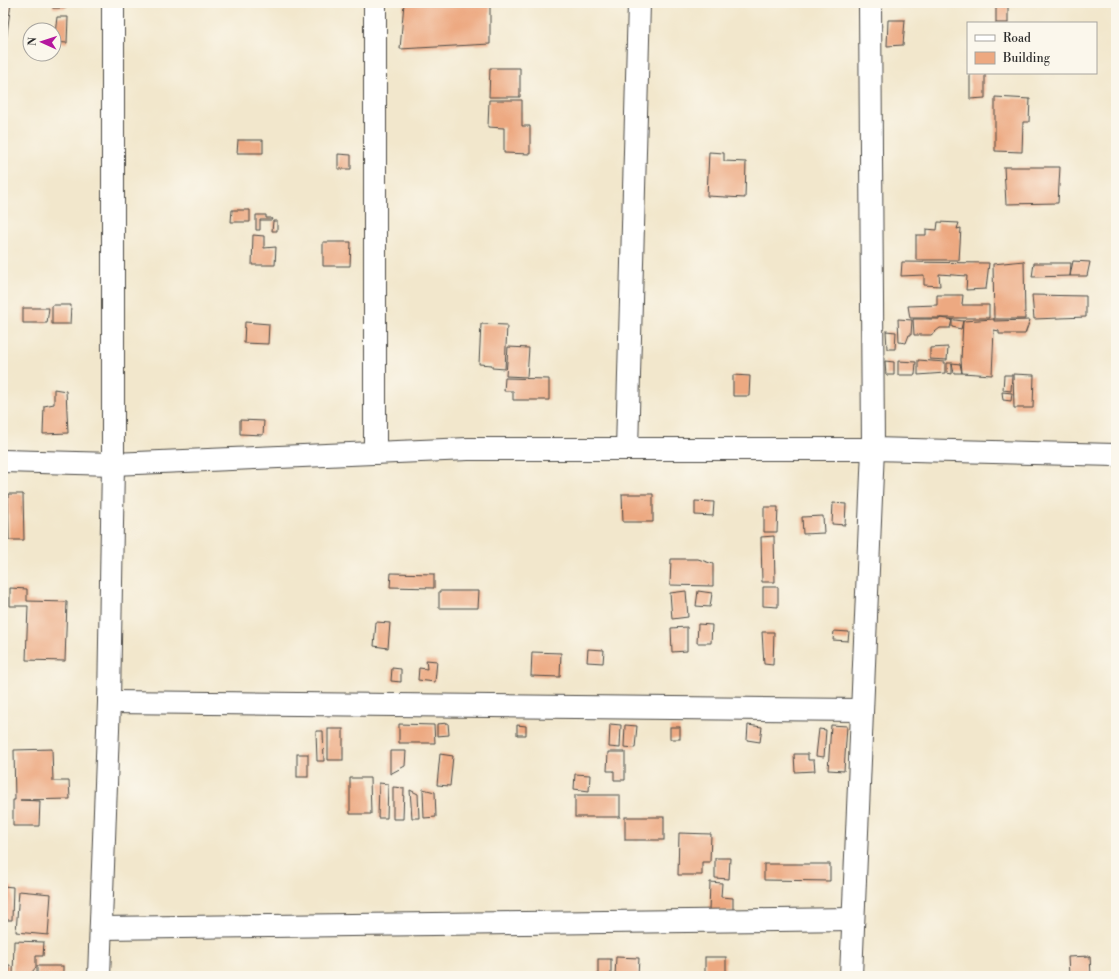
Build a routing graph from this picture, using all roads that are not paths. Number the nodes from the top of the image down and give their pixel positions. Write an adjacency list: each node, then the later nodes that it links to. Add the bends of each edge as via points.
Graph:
1 (114, 3): 10 (street)
2 (375, 3): 7 (street)
3 (639, 3): 5 (street)
4 (870, 3): 6 (street)
5 (626, 449): 6 (street); 7 (street, via 468,449)
6 (872, 449): 8 (street); 12 (street)
7 (375, 453): 10 (street)
8 (1116, 454)
9 (3, 461): 10 (street)
10 (113, 464): 11 (street)
11 (109, 702): 12 (street); 14 (street)
12 (862, 710): 13 (street)
13 (853, 919): 14 (street); 16 (street)
14 (101, 928): 15 (street)
15 (99, 976)
16 (851, 976)

